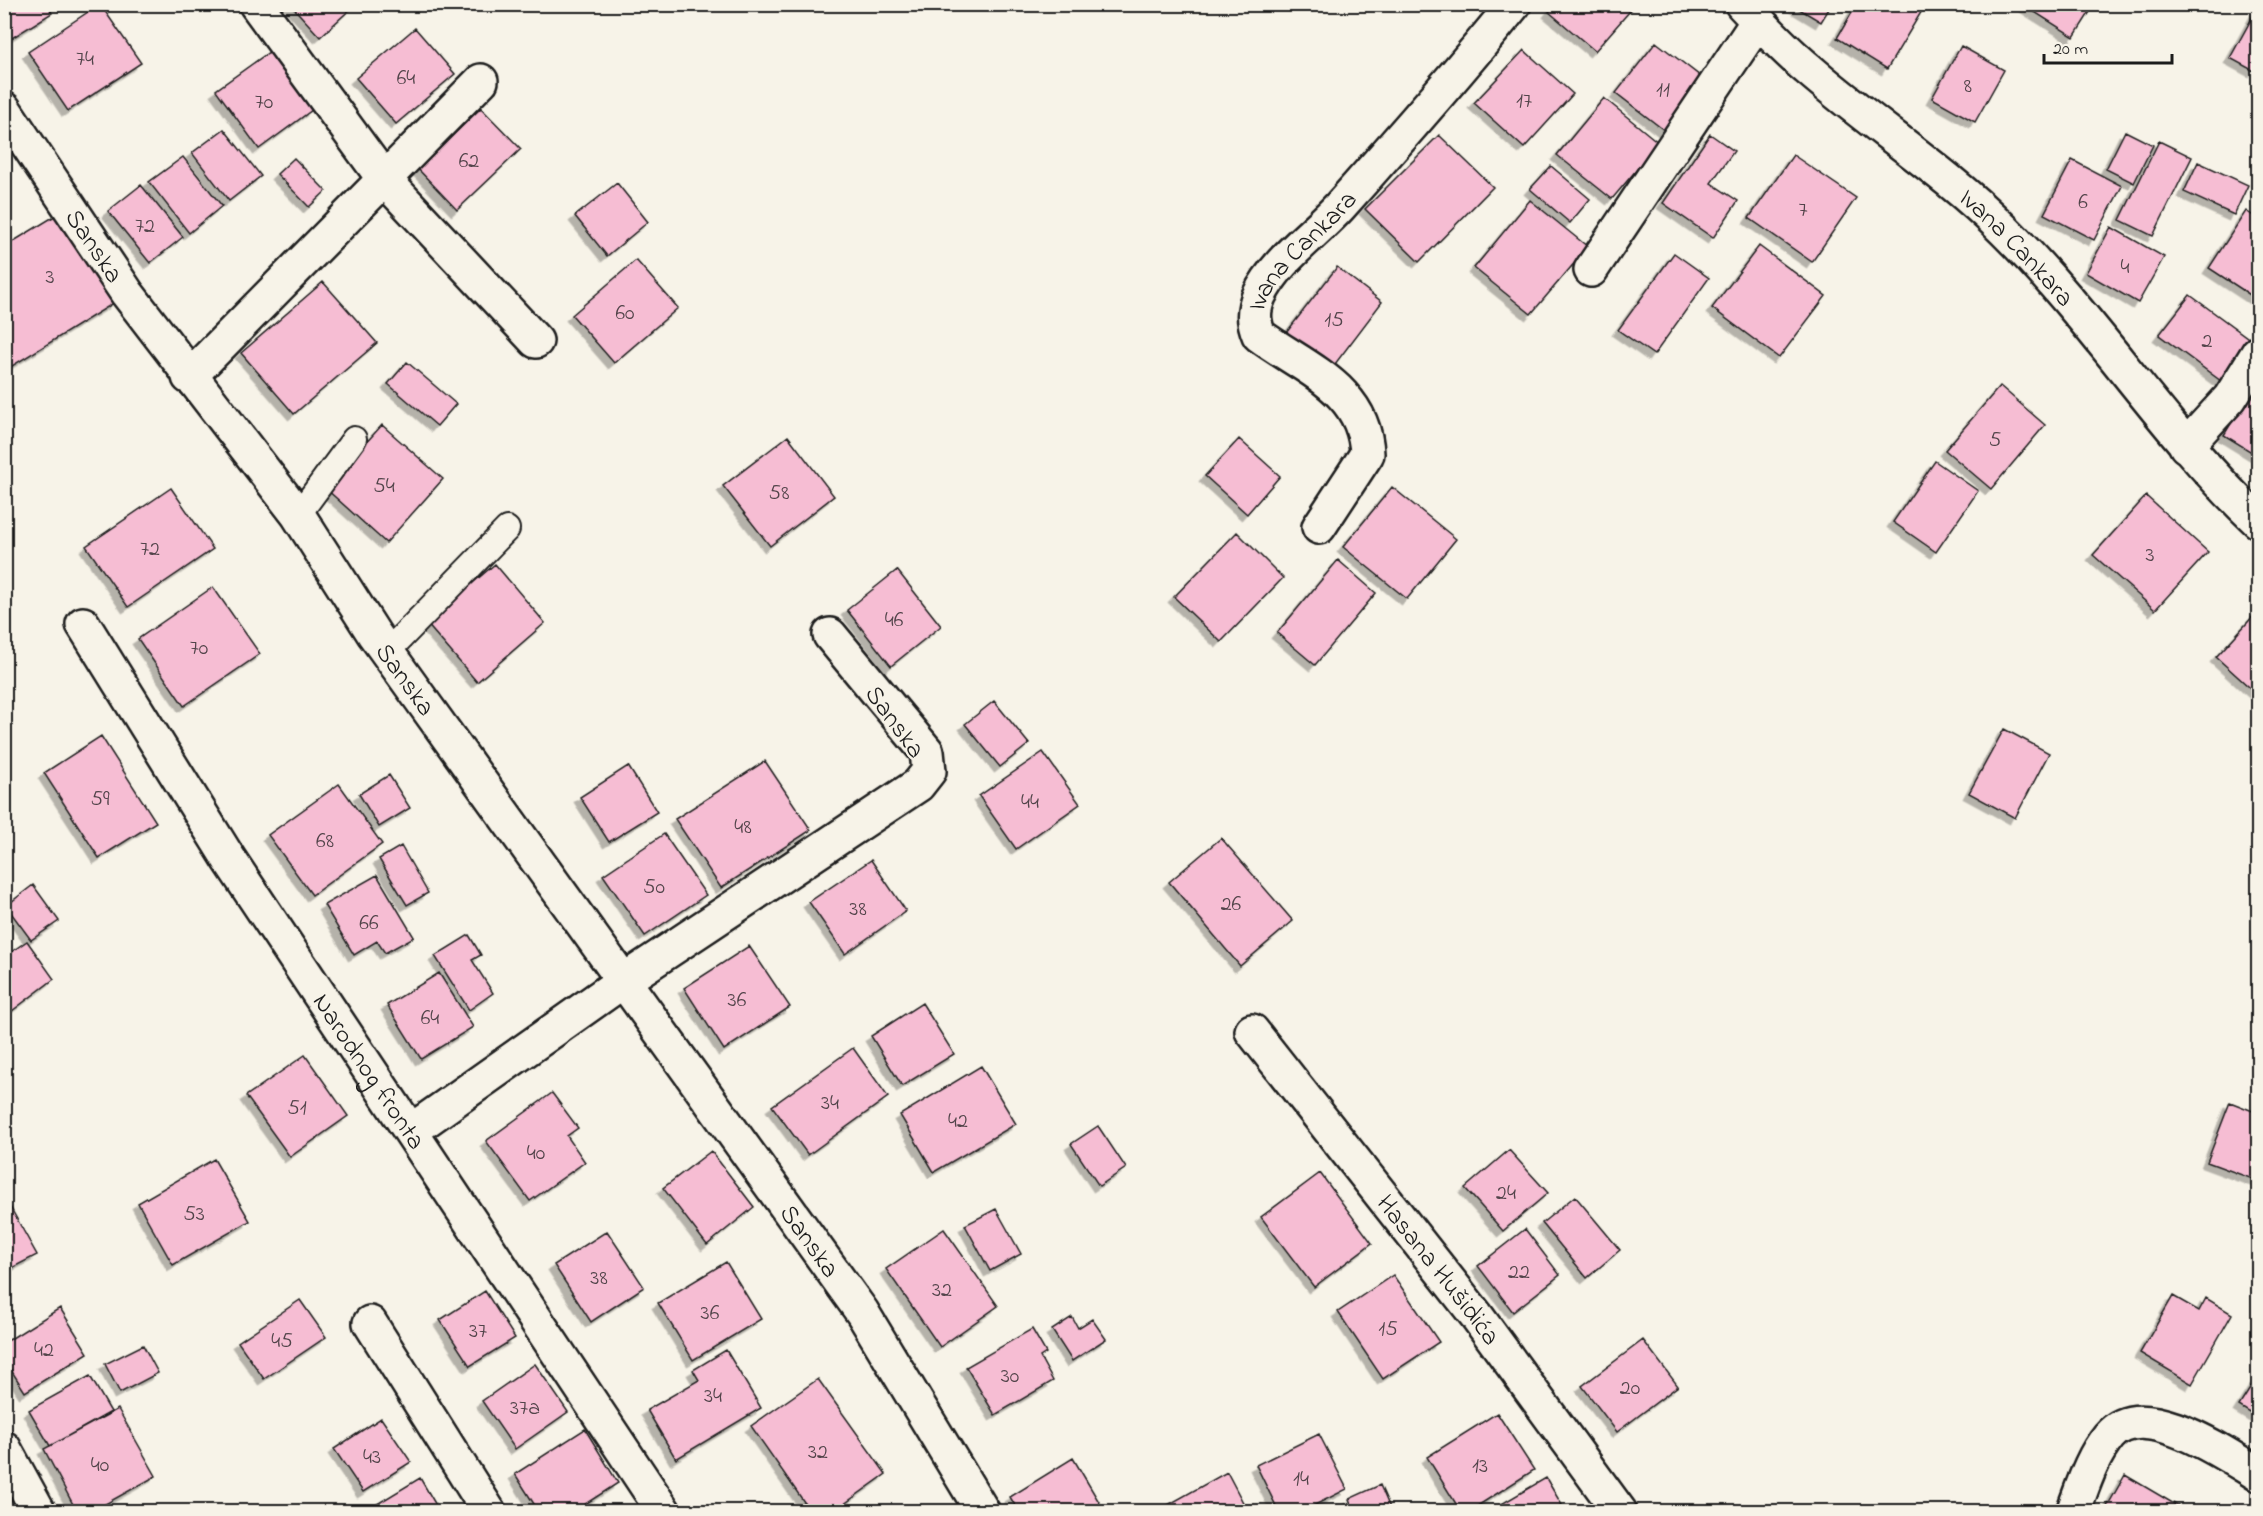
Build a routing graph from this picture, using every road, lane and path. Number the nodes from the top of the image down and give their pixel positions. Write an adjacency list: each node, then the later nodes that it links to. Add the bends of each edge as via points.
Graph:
1 (256, 4): 6 (street)
2 (1514, 4): 15 (street, Ivana Cankara, via 1260,294 1254,323 1259,335 1347,397 1363,424 1367,454)
3 (1750, 13): 7 (street); 12 (street, Ivana Cankara, via 1806,68 2003,229 2080,313)
4 (481, 81): 6 (street)
5 (4, 109): 10 (street, Sanska, via 127,293)
6 (384, 179): 8 (street); 10 (street)
7 (1591, 270)
8 (536, 341)
9 (2259, 353): 12 (street, via 2230,398)
10 (189, 377): 13 (street, Sanska)
11 (354, 439): 13 (lane)
12 (2186, 446): 14 (street, Ivana Cankara)
13 (298, 515): 19 (street, Sanska)
14 (2259, 521)
15 (1319, 527)
16 (507, 529): 19 (lane)
17 (83, 624): 22 (street, Narodnog fronta, via 229,860)
18 (830, 635): 20 (street, Sanska, via 927,752 929,771 918,785)
19 (387, 652): 20 (street, Sanska)
20 (623, 981): 22 (street, Sanska); 29 (street, Sanska, via 862,1312)
21 (1252, 1031): 30 (street, Hasana Hušidića, via 1476,1315)
22 (411, 1131): 28 (street, Narodnog fronta)
23 (370, 1323): 27 (street)
24 (4, 1448): 26 (street)
25 (2259, 1474): 31 (street, via 2167,1426 2142,1421 2125,1424 2110,1434 2096,1455)
26 (39, 1512)
27 (489, 1512)
28 (664, 1512)
29 (983, 1512)
30 (1620, 1512)
31 (2073, 1512)

